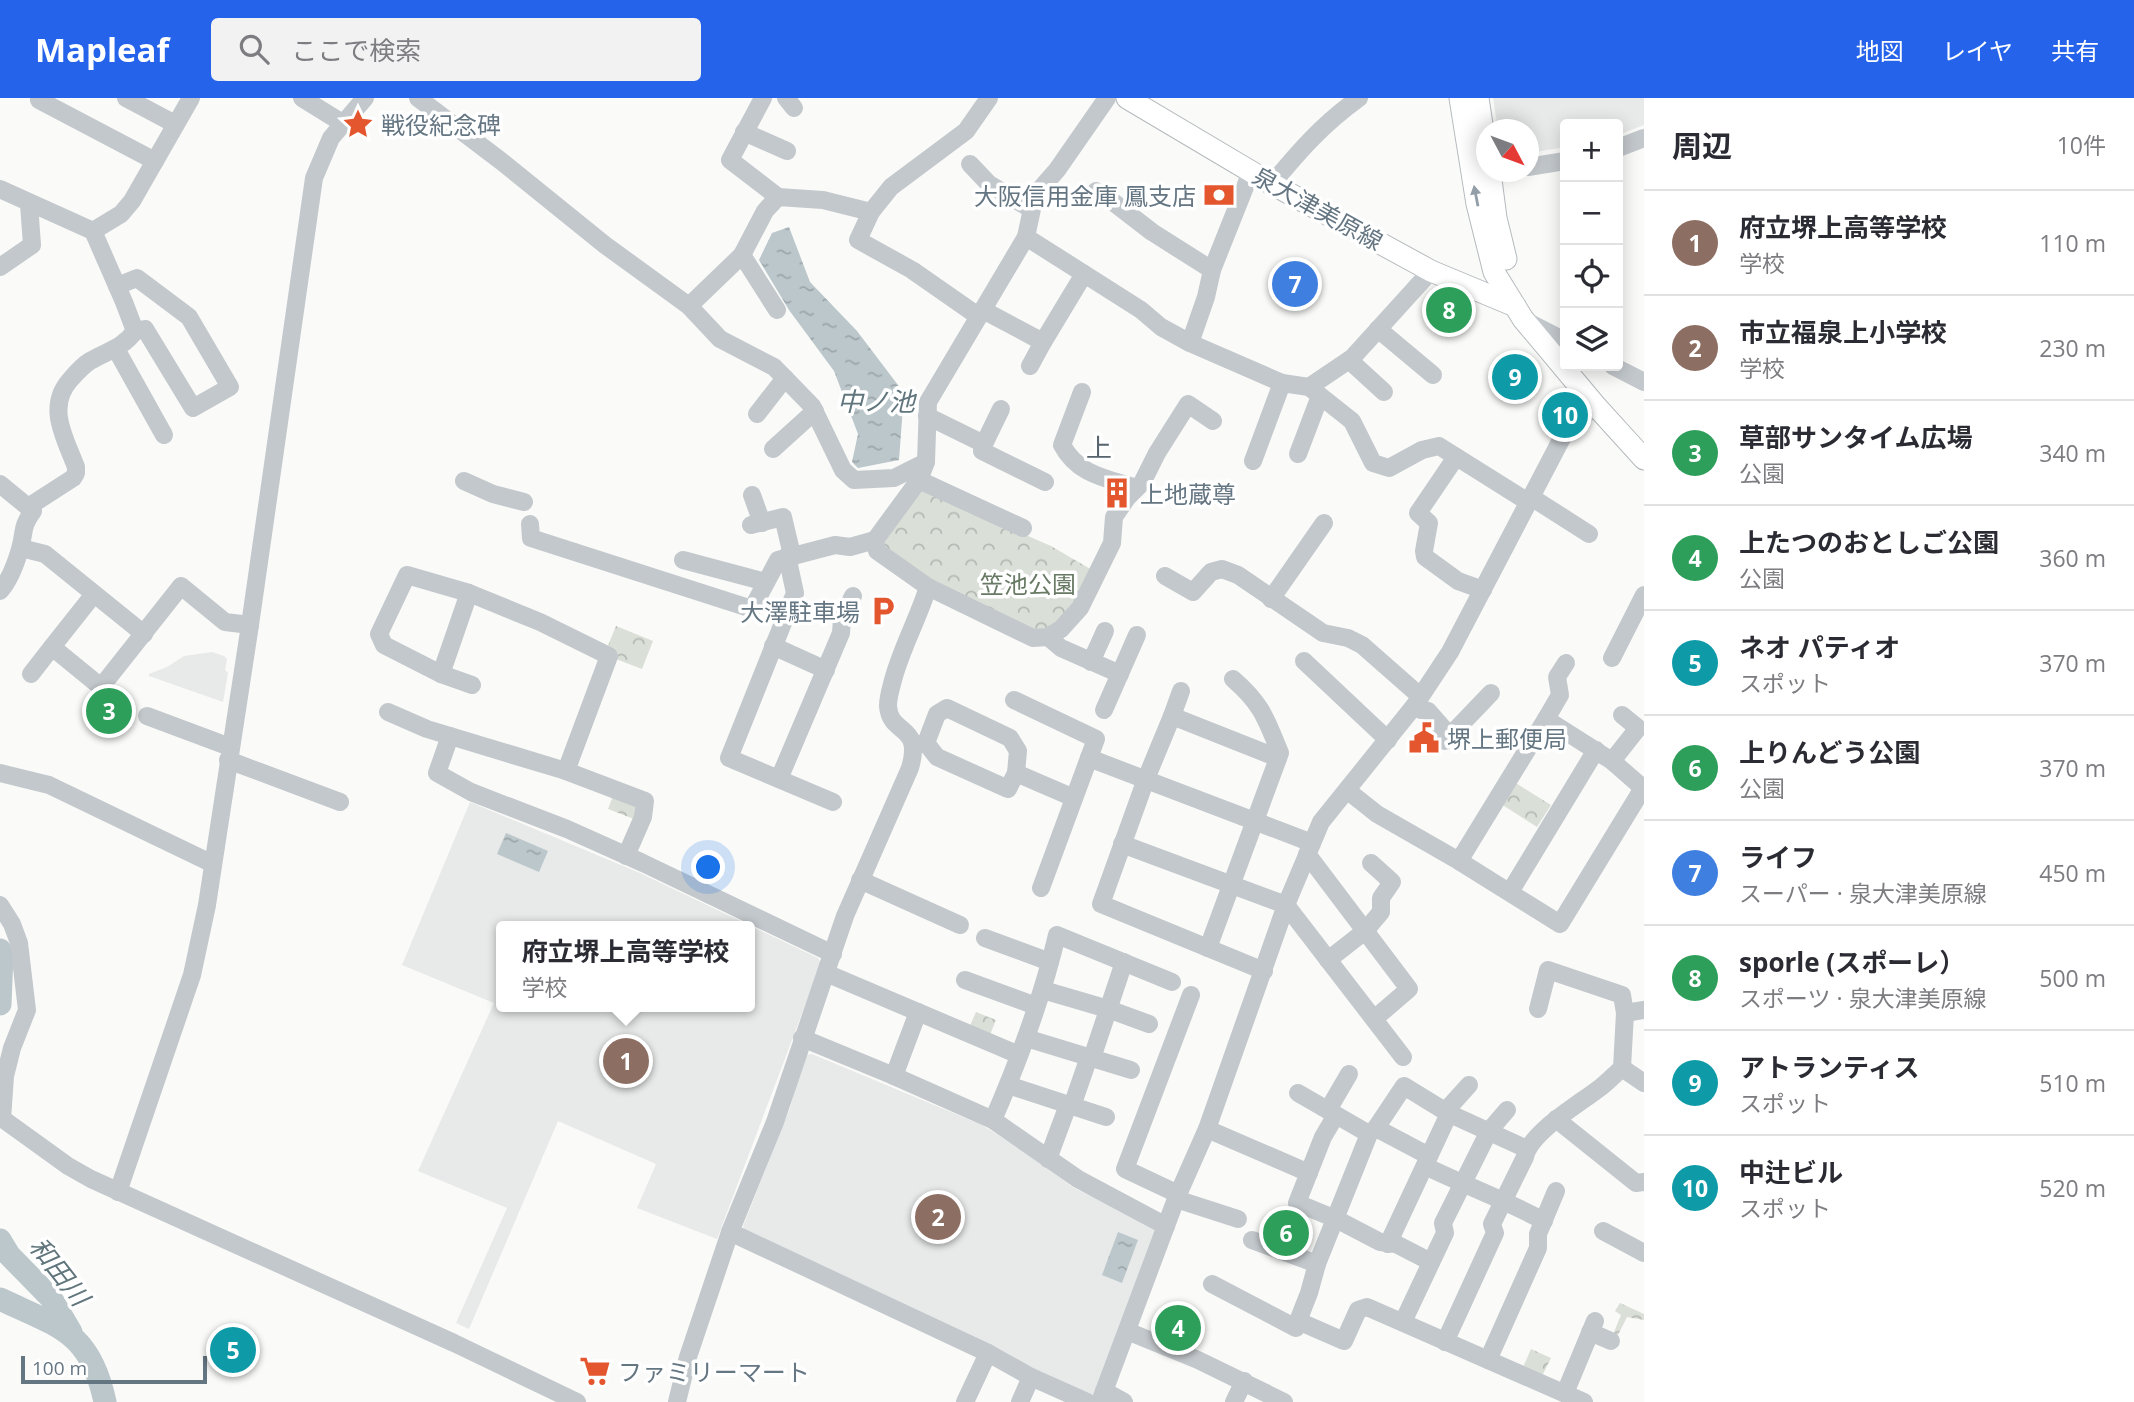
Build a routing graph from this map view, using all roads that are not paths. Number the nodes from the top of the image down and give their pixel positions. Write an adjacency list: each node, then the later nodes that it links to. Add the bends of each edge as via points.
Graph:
1 (40, 98): 21 (street)
2 (126, 98): 15 (street)
3 (191, 98): 15 (street)
4 (302, 98): 16 (street)
5 (365, 98): 16 (street)
6 (418, 98): 42 (street)
7 (763, 98): 17 (street)
8 (989, 98): 33 (street, via 966,131 891,187)
9 (1107, 98): 32 (street, via 1035,195)
10 (1127, 98): 25 (main road, 泉大津美原線)
11 (1359, 98): 27 (street, via 1317,132)
12 (1460, 98): 45 (main road, one-way to 12, via 1494,272 1477,204)
13 (1478, 98): 14 (main road)
14 (1481, 119)
15 (175, 124): 21 (street)
16 (344, 124): 103 (street, via 331,138 314,178)
17 (744, 132): 20 (street); 30 (street, via 730,160)
18 (1644, 138): 19 (street)
19 (1623, 146)
20 (787, 151)
21 (155, 161): 34 (street, via 126,208)
22 (1560, 162): 24 (street)
23 (970, 164): 32 (street, via 989,184)
24 (1539, 165)
25 (1251, 172): 27 (main road, 泉大津美原線); 38 (street)
26 (1492, 182): 45 (main road)
27 (1272, 184): 39 (main road, 泉大津美原線)
28 (0, 188): 31 (street)
29 (1096, 191): 38 (street)
30 (778, 197): 33 (street, via 823,200); 36 (street, via 765,211)
31 (29, 204): 34 (street); 37 (street, via 32,245)
32 (1031, 209): 35 (street)
33 (871, 212): 44 (street, via 858,240)
34 (93, 232): 41 (street)
35 (1026, 237): 40 (street); 44 (street)
36 (742, 256): 42 (street); 43 (street)
37 (0, 267)
38 (1212, 270): 50 (street)
39 (1431, 271): 45 (main road, 泉大津美原線); 46 (street)
40 (1084, 274): 49 (street); 50 (street)
41 (117, 286): 47 (street); 47 (street, via 137,278 189,317 230,387 193,408 145,329)
42 (690, 306): 56 (street, via 720,339 774,367)
43 (777, 310)
44 (981, 313): 49 (street); 66 (street, via 928,402)
45 (1519, 313): 48 (street); 62 (main road)
46 (1378, 329): 52 (street); 55 (street)
47 (135, 331): 51 (street)
48 (1560, 338)
49 (1043, 342): 53 (street)
50 (1190, 343): 58 (street)
51 (116, 349): 68 (street); 84 (street, via 90,361 66,384 58,419 76,473)
52 (1349, 360): 59 (street); 61 (street)
53 (1030, 366)
54 (1623, 371): 57 (street)
55 (1433, 375)
56 (785, 378): 64 (street); 65 (street)
57 (1644, 382)
58 (1282, 383): 59 (street); 74 (street)
59 (1315, 391): 71 (street); 72 (street, via 1352,421 1373,463 1389,468 1439,446)
60 (1082, 392): 80 (street, via 1062,445 1067,454 1086,472)
61 (1384, 392)
62 (1595, 405): 73 (main road); 82 (street, via 1562,438)
63 (1001, 409): 69 (street)
64 (815, 411): 70 (street); 75 (street, via 843,470 854,480 894,478)
65 (757, 414)
66 (928, 416): 69 (street); 75 (street)
67 (1213, 421): 80 (street, via 1188,404)
68 (164, 435)
69 (984, 444): 78 (street, via 982,451)
70 (773, 449)
71 (1298, 454)
72 (1456, 457): 82 (street); 96 (street, via 1418,513 1429,523 1425,557 1458,581)
73 (1644, 459)
74 (1253, 461)
75 (926, 462): 76 (street)
76 (919, 480): 87 (street); 89 (street)
77 (464, 481): 83 (street)
78 (1045, 482)
79 (0, 484): 84 (street)
80 (1136, 488): 107 (street, via 1114,517 1112,543 1080,608)
81 (752, 495): 91 (street, via 757,524 783,517)
82 (1529, 499): 88 (street); 96 (street)
83 (524, 502)
84 (28, 507): 90 (street, via 33,511 24,523)
85 (1324, 523): 102 (street)
86 (530, 524): 94 (street, via 531,538 752,609)
87 (1023, 528)
88 (1589, 534)
89 (875, 540): 91 (street); 95 (street, via 877,551)
90 (21, 548): 97 (street); 99 (street, via 45,554)
91 (790, 556): 94 (street, via 778,560); 108 (street, via 795,593)
92 (683, 561): 94 (street)
93 (1165, 576): 102 (street, via 1193,592 1211,572 1222,569)
94 (766, 582)
95 (928, 587): 107 (street, via 1033,638); 132 (street, via 900,654 888,699 890,717)
96 (1483, 590): 123 (street)
97 (0, 591)
98 (469, 593): 116 (street); 116 (street, via 407,575 379,634 384,645); 138 (street, via 609,656)
99 (94, 594): 105 (street); 109 (street)
100 (1644, 595): 110 (street)
101 (853, 596): 114 (street)
102 (1271, 599): 123 (street, via 1323,633 1362,645)
103 (250, 625): 105 (street, via 225,622 181,586); 134 (street)
104 (1105, 631): 112 (street)
105 (144, 635): 109 (street, via 102,687)
106 (1137, 635): 117 (street)
107 (1048, 637): 112 (street)
108 (773, 646): 114 (street); 141 (street, via 729,758)
109 (52, 648): 115 (street)
110 (1612, 658)
111 (1304, 661): 131 (street)
112 (1091, 662): 117 (street)
113 (1566, 663): 129 (street, via 1557,677 1560,695)
114 (826, 670): 141 (street)
115 (31, 674)
116 (441, 674): 119 (street)
117 (1120, 674): 124 (street)
118 (1233, 679): 136 (street, via 1263,711)
119 (472, 685)
120 (1181, 691): 128 (street)
121 (1491, 693): 123 (street, via 1447,738 1428,711 1421,710)
122 (1014, 700): 135 (street, via 1096,739)
123 (1418, 700): 131 (street)
124 (1104, 710)
125 (388, 712): 130 (street)
126 (1622, 715): 137 (street, via 1638,729)
127 (147, 716): 134 (street)
128 (1172, 716): 136 (street, via 1234,732); 142 (street)
129 (1546, 719): 133 (street); 152 (street)
130 (450, 736): 138 (street); 151 (street, via 437,773 471,792)
131 (1388, 740): 144 (street)
132 (919, 744): 140 (street, via 1007,789); 140 (street, via 937,715 947,708 1010,738 1018,751); 155 (street)
133 (1596, 750): 137 (street); 158 (street)
134 (229, 753): 146 (street); 154 (street)
135 (1089, 758): 142 (street); 145 (street)
136 (1278, 758): 148 (street)
137 (1612, 761): 143 (street)
138 (566, 771): 151 (street, via 645,801)
139 (0, 773): 154 (street, via 49,785)
140 (1016, 773): 145 (street)
141 (779, 779): 147 (street)
142 (1146, 779): 148 (street); 149 (street)
143 (1643, 789): 158 (street, via 1560,924)
144 (1348, 791): 150 (street, via 1321,822); 152 (street, via 1377,814)
145 (1074, 798): 157 (street)
146 (340, 802)
147 (833, 802)
148 (1255, 819): 150 (street); 156 (street)
149 (1122, 844): 156 (street); 164 (street, via 1099,909)
150 (1310, 848): 160 (street); 162 (street)
151 (626, 856): 165 (street)
152 (1459, 861): 158 (street)
153 (1371, 863): 162 (street, via 1392,882 1381,898 1381,912)
154 (213, 864): 212 (street, via 192,975)
155 (860, 880): 161 (street); 165 (street)
156 (1231, 886): 160 (street); 164 (street)
157 (1041, 888)
158 (1510, 892)
159 (0, 905): 198 (street, via 19,943 27,1010 5,1076)
160 (1286, 905): 166 (street); 169 (street)
161 (959, 926)
162 (1365, 931): 166 (street); 180 (street, via 1409,989)
163 (985, 938): 167 (street)
164 (1208, 948): 169 (street)
165 (833, 954): 170 (street)
166 (1328, 960): 180 (street)
167 (1050, 962): 168 (street, via 1057,935); 174 (street)
168 (1124, 962): 172 (street); 175 (street)
169 (1264, 971): 202 (street)
170 (826, 973): 178 (street); 182 (street)
171 (965, 980): 174 (street)
172 (1172, 982)
173 (1191, 995): 213 (street, via 1125,1169)
174 (1039, 998): 175 (street); 183 (street)
175 (1108, 1009): 181 (street); 184 (street)
176 (1538, 1009): 179 (street, via 1548,971 1622,995)
177 (1644, 1010): 179 (street)
178 (918, 1012): 183 (street); 189 (street)
179 (1625, 1013): 186 (street)
180 (1374, 1019): 185 (street)
181 (1149, 1024)
182 (802, 1038): 189 (street); 220 (street, via 775,1122)
183 (1023, 1046): 184 (street); 191 (street)
184 (1091, 1057): 187 (street); 194 (street)
185 (1402, 1057)
186 (1622, 1068): 190 (street); 200 (street)
187 (1131, 1070)
188 (1349, 1074): 196 (street)
189 (894, 1076): 201 (street)
190 (1644, 1083)
191 (1008, 1085): 194 (street); 201 (street)
192 (1469, 1085): 197 (street)
193 (1298, 1093): 196 (street)
194 (1070, 1105): 199 (street); 206 (street)
195 (1507, 1110): 204 (street)
196 (1332, 1112): 203 (street); 208 (street)
197 (1448, 1113): 203 (street, via 1404,1086); 204 (street); 207 (street)
198 (1, 1118): 212 (street, via 68,1166)
199 (1106, 1118)
200 (1556, 1119): 205 (street); 209 (street, via 1636,1183)
201 (993, 1120): 206 (street)
202 (1207, 1129): 208 (street); 213 (street)
203 (1373, 1131): 207 (street); 216 (street)
204 (1489, 1131): 205 (street); 210 (street)
205 (1527, 1149): 214 (street)
206 (1048, 1159): 218 (street)
207 (1427, 1161): 210 (street); 222 (street)
208 (1309, 1172): 216 (street, via 1297,1203)
209 (1644, 1182)
210 (1462, 1184): 214 (street); 224 (street)
211 (1556, 1191): 217 (street)
212 (118, 1192): 238 (street)
213 (1177, 1196): 215 (street); 218 (street)
214 (1504, 1202): 217 (street); 231 (street, via 1492,1224 1495,1233)
215 (1238, 1219)
216 (1336, 1219): 222 (street); 225 (street)
217 (1544, 1221): 233 (street, via 1538,1248)
218 (1166, 1226): 229 (street)
219 (1603, 1231): 223 (street)
220 (730, 1232): 232 (street); 239 (street)
221 (1252, 1240): 225 (street)
222 (1388, 1244): 224 (street)
223 (1644, 1252)
224 (1431, 1262): 228 (street)
225 (1317, 1264): 227 (street)
226 (1212, 1284): 227 (street, via 1296,1328)
227 (1298, 1321): 228 (street, via 1344,1341 1358,1310 1367,1307)
228 (1403, 1322): 231 (street)
229 (1128, 1331): 235 (street); 237 (street)
230 (1611, 1340): 236 (street, via 1593,1327)
231 (1445, 1342): 233 (street)
232 (988, 1353): 234 (street); 240 (street)
233 (1488, 1360): 236 (street)
234 (1031, 1377): 241 (street); 242 (street)
235 (1244, 1381): 244 (street); 245 (street)
236 (1565, 1393): 246 (street)
237 (1102, 1397): 243 (street)
238 (577, 1402)
239 (677, 1402)
240 (965, 1402)
241 (1020, 1402)
242 (1087, 1402)
243 (1124, 1402)
244 (1234, 1402)
245 (1284, 1402)
246 (1584, 1402)

